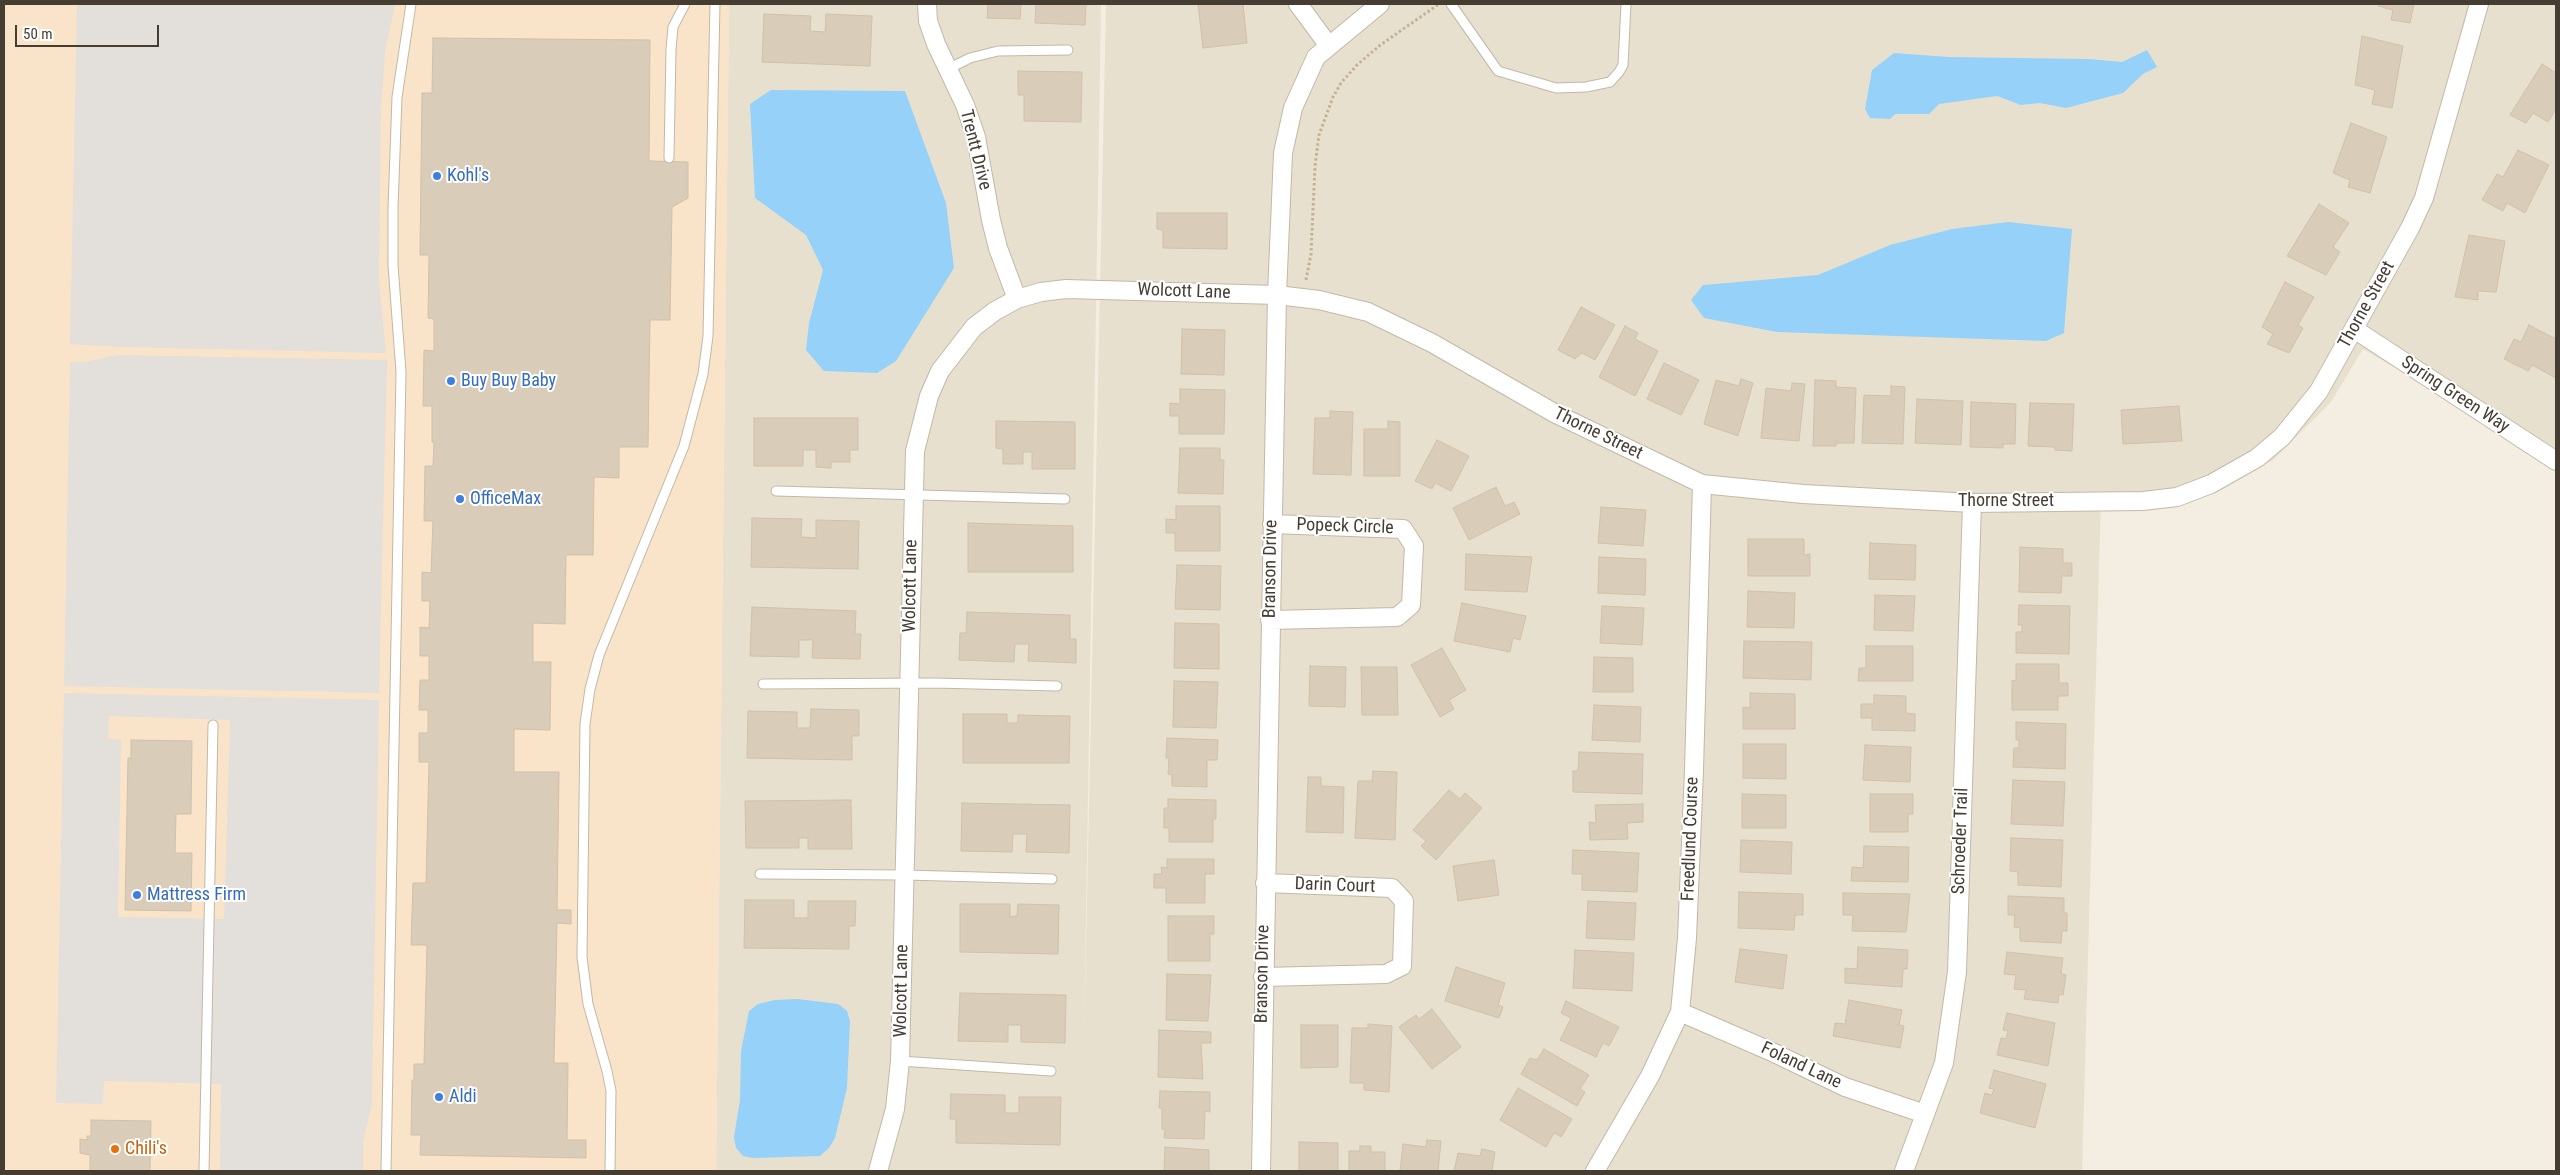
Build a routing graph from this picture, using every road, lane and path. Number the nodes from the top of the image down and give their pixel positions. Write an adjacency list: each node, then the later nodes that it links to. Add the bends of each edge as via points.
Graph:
1 (411, 4): 41 (lane, via 397,97 394,208 401,372)
2 (685, 4): 14 (lane, via 673,27)
3 (715, 4): 42 (lane, via 708,336 703,374 684,446 599,655 585,724 582,958 588,1004 611,1091)
4 (927, 4): 13 (street, Trentt Drive, via 928,21)
5 (1298, 4): 11 (street)
6 (1380, 4): 11 (street, Branson Drive)
7 (1440, 4): 15 (path, via 1357,65 1333,97 1319,135 1311,254)
8 (1451, 4): 9 (lane, via 1498,71 1556,88 1610,82 1619,72 1623,64)
9 (1626, 4)
10 (2479, 4): 18 (street, Thorne Street, via 2424,198)
11 (1329, 46): 16 (street, Branson Drive, via 1316,57 1293,108 1284,153)
12 (1068, 50): 13 (lane, via 998,51 970,58)
13 (948, 69): 17 (street, Trentt Drive, via 976,137 996,239)
14 (669, 158)
15 (1306, 280)
16 (1277, 295): 17 (street, Wolcott Lane, via 1066,289); 20 (street, Thorne Street, via 1319,300 1368,312 1432,343 1556,414); 25 (street, Branson Drive)
17 (1017, 299): 22 (street, Wolcott Lane, via 974,327 940,371 921,422)
18 (2354, 329): 19 (street, Spring Green Way); 24 (street, Thorne Street, via 2319,390 2282,437 2257,458 2211,484 2177,497 2143,501)
19 (2556, 461)
20 (1702, 484): 24 (street, Thorne Street, via 1803,494); 36 (street, Freedlund Course, via 1687,938)
21 (776, 491): 22 (lane)
22 (912, 496): 23 (lane); 28 (street, Wolcott Lane)
23 (1064, 500)
24 (1972, 502): 39 (street, Schroeder Trail, via 1958,972 1944,1063)
25 (1272, 524): 26 (street, Branson Drive); 26 (street, Popeck Circle, via 1403,529 1414,546 1411,605 1397,617)
26 (1270, 620): 34 (street, Branson Drive)
27 (763, 684): 28 (lane)
28 (909, 684): 29 (lane); 32 (street, Wolcott Lane)
29 (1058, 686)
30 (214, 725): 40 (lane)
31 (760, 874): 32 (lane)
32 (905, 874): 33 (lane); 37 (street, Wolcott Lane)
33 (1052, 879)
34 (1265, 883): 35 (street, Branson Drive); 35 (street, Darin Court, via 1392,888 1404,902 1402,966 1386,974)
35 (1263, 977): 44 (street, Branson Drive)
36 (1680, 1012): 39 (street, Foland Lane, via 1845,1087); 45 (street, Freedlund Course, via 1650,1076)
37 (900, 1061): 38 (lane); 43 (street, Wolcott Lane, via 895,1108)
38 (1051, 1071)
39 (1925, 1114): 46 (street, Schroeder Trail)
40 (204, 1171)
41 (386, 1171)
42 (610, 1171)
43 (878, 1171)
44 (1261, 1171)
45 (1595, 1171)
46 (1904, 1171)

